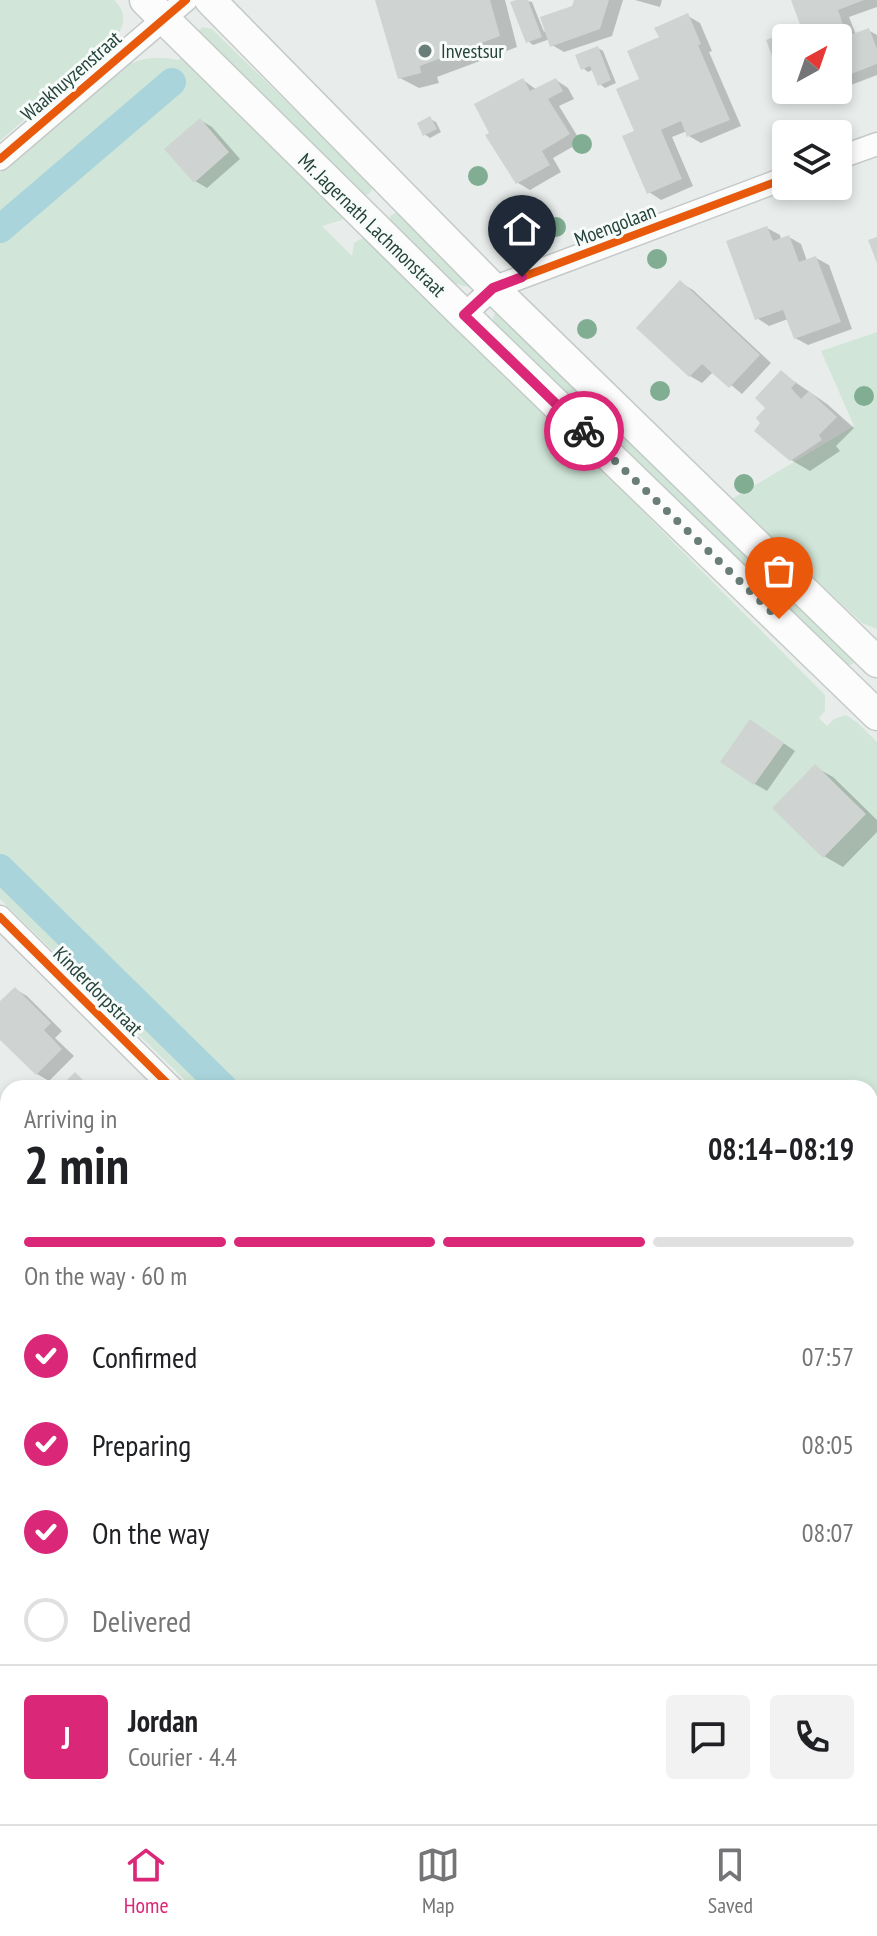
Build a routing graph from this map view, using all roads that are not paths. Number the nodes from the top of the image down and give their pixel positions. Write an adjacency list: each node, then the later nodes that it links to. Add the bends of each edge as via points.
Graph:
1 (210, 0): 7 (main road, Mr. Jagernath Lachmonstraat)
2 (165, 6): 5 (street, Waakhuyzenstraat); 8 (main road, Mr. Jagernath Lachmonstraat)
3 (877, 144): 4 (street)
4 (852, 153)
5 (0, 159)
6 (772, 183): 7 (street, Moengolaan)
7 (493, 288): 8 (street, Moengolaan); 9 (main road, Mr. Jagernath Lachmonstraat)
8 (464, 315): 10 (main road, Mr. Jagernath Lachmonstraat)
9 (876, 658): 10 (street)
10 (847, 685): 11 (main road, Mr. Jagernath Lachmonstraat)
11 (877, 715)
12 (2, 923): 13 (street, Kinderdorpstraat)
13 (164, 1080)

